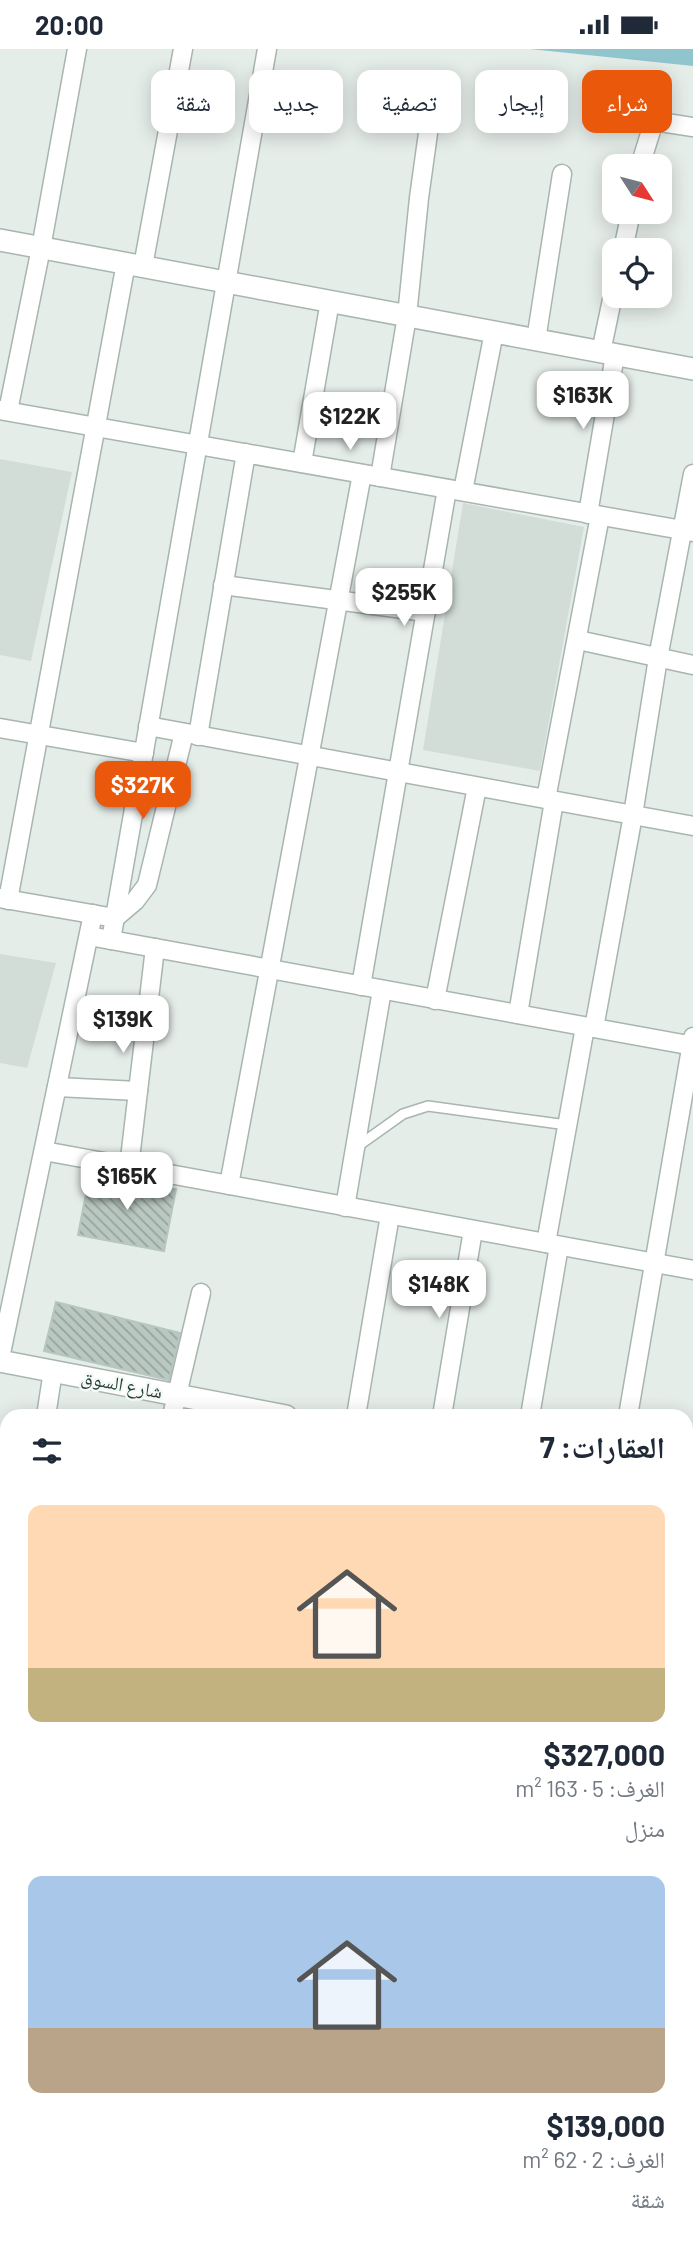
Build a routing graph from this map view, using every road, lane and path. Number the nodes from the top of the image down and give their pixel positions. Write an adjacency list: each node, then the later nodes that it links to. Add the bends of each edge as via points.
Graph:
1 (77, 49): 9 (street)
2 (183, 49): 10 (street)
3 (267, 49): 11 (street)
4 (693, 127): 6 (street, via 654,121)
5 (428, 133): 14 (street)
6 (644, 154)
7 (562, 174): 16 (street)
8 (0, 240): 9 (street)
9 (41, 247): 10 (street); 19 (street)
10 (134, 265): 11 (street); 20 (street)
11 (226, 282): 12 (street); 21 (street)
12 (330, 301): 14 (street); 23 (street)
13 (612, 308): 17 (street)
14 (407, 316): 15 (street); 26 (street)
15 (494, 332): 16 (street); 27 (street)
16 (536, 340): 17 (street)
17 (608, 353): 18 (street); 28 (street)
18 (693, 369)
19 (4, 411): 20 (street)
20 (96, 427): 21 (street); 38 (street)
21 (198, 445): 22 (street); 36 (street)
22 (246, 453): 23 (street); 30 (street)
23 (302, 463): 24 (street)
24 (362, 474): 26 (street); 31 (street)
25 (693, 474): 29 (street)
26 (380, 477): 27 (street)
27 (455, 490): 28 (street); 32 (street)
28 (594, 515): 29 (street); 33 (street)
29 (688, 532): 34 (street)
30 (223, 585): 31 (street); 39 (street)
31 (338, 600): 32 (street); 41 (street)
32 (426, 612): 42 (street)
33 (578, 640): 34 (street); 44 (street)
34 (658, 658): 35 (street); 45 (street)
35 (693, 665)
36 (148, 726): 39 (street); 40 (street)
37 (0, 728): 38 (street)
38 (38, 734): 40 (street); 47 (street)
39 (191, 734): 41 (street); 49 (street, via 147,885)
40 (144, 753): 49 (street)
41 (309, 756): 42 (street); 53 (street)
42 (400, 773): 43 (street); 54 (street)
43 (477, 787): 44 (street); 56 (street)
44 (550, 800): 45 (street); 57 (street)
45 (633, 815): 46 (street); 58 (street)
46 (693, 826)
47 (4, 899): 48 (street)
48 (93, 914): 49 (street); 50 (street)
49 (115, 918): 51 (street)
50 (89, 936): 51 (street); 60 (street)
51 (111, 940): 52 (street)
52 (155, 948): 53 (street); 61 (street)
53 (269, 969): 54 (street); 66 (street)
54 (361, 986): 55 (street)
55 (382, 990): 56 (street); 63 (street)
56 (435, 1000): 57 (street)
57 (518, 1014): 58 (street)
58 (589, 1027): 59 (street); 62 (street)
59 (692, 1043): 71 (street)
60 (57, 1087): 61 (street); 64 (street)
61 (138, 1091): 65 (street)
62 (567, 1125): 63 (lane, via 428,1106 403,1114); 70 (street)
63 (356, 1148): 67 (street)
64 (44, 1151): 65 (street); 74 (street)
65 (129, 1167): 66 (street)
66 (229, 1185): 67 (street)
67 (345, 1207): 68 (street)
68 (390, 1215): 69 (street); 79 (street)
69 (473, 1230): 70 (street); 80 (street)
70 (553, 1245): 71 (street); 81 (street)
71 (654, 1263): 72 (street); 82 (street)
72 (693, 1270)
73 (201, 1293): 76 (street)
74 (0, 1359): 75 (street, شارع السوق)
75 (53, 1371): 76 (street, شارع السوق); 77 (street)
76 (174, 1405): 78 (street, شارع السوق)
77 (47, 1409)
78 (215, 1409)
79 (357, 1409)
80 (443, 1409)
81 (531, 1409)
82 (629, 1409)

